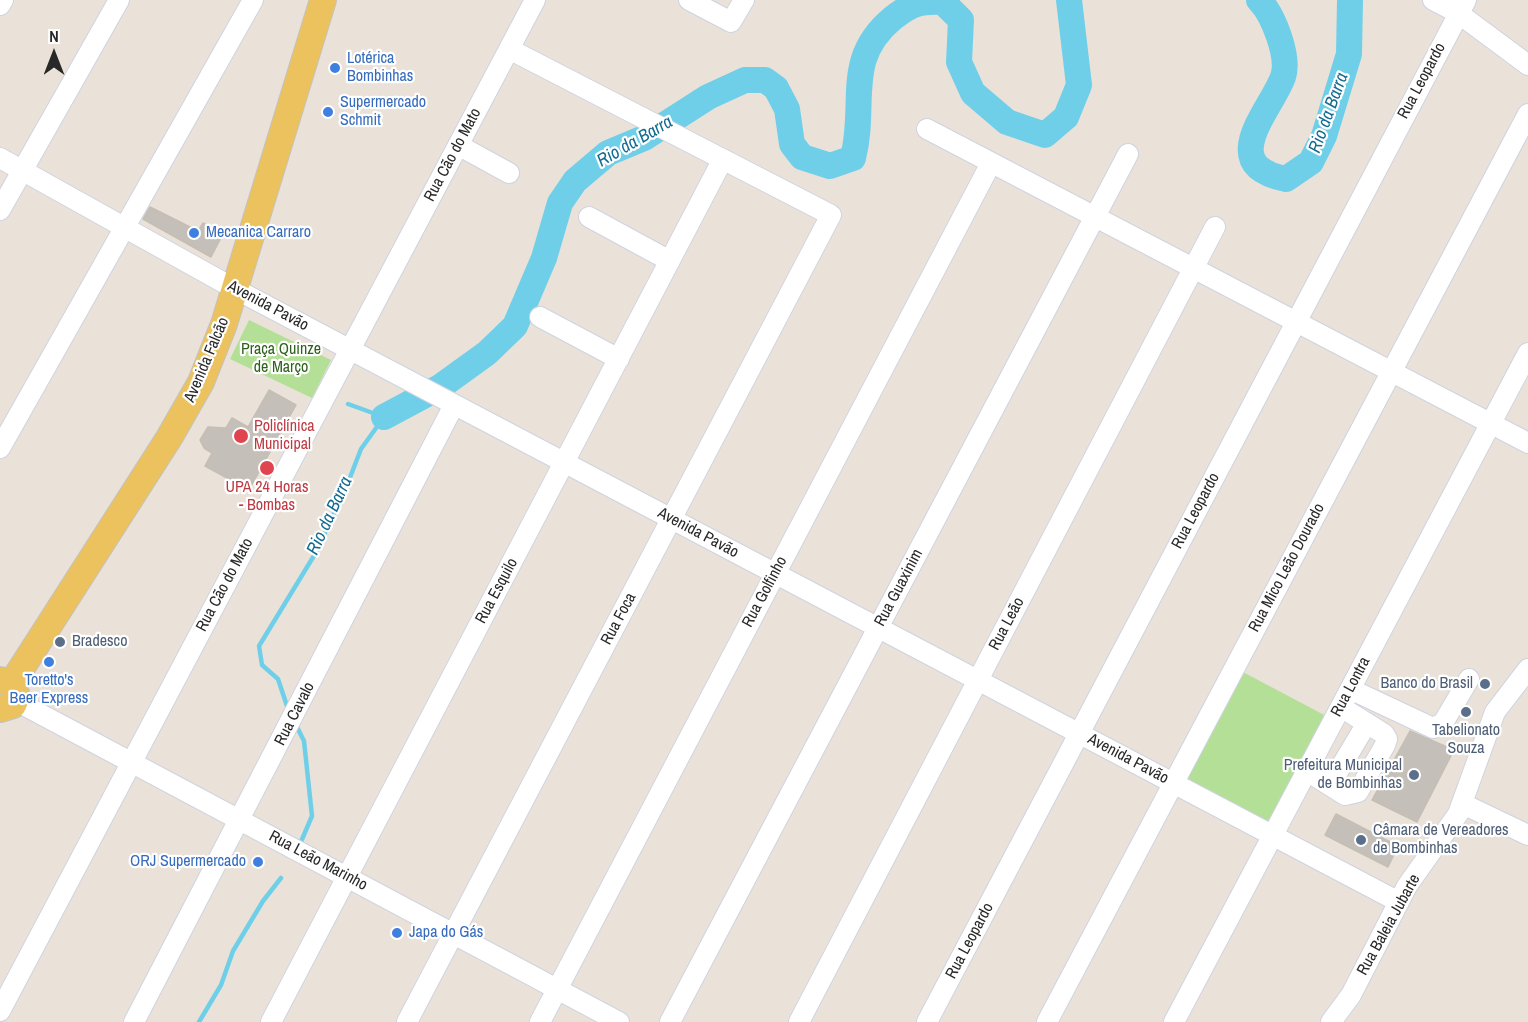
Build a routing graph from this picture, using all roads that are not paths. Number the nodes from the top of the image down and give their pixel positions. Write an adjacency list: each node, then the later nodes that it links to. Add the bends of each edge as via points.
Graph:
1 (3, 0): 9 (street)
2 (119, 0): 20 (street)
3 (253, 0): 26 (street)
4 (323, 0): 29 (main road, Avenida Falcão)
5 (535, 0): 11 (street, Rua Cão do Mato)
6 (689, 0): 7 (street, via 731,22)
7 (744, 0)
8 (1433, 0): 10 (street)
9 (0, 5)
10 (1462, 7): 12 (street); 31 (street, Rua Leopardo)
11 (509, 49): 15 (street, Rua Cão do Mato); 18 (street)
12 (1528, 65)
13 (1528, 114): 35 (street, Rua Mico Leão Dourado)
14 (927, 129): 19 (street)
15 (458, 146): 21 (street); 32 (street, Rua Cão do Mato)
16 (1128, 154): 24 (street, Rua Guaxinim)
17 (0, 158): 20 (street, Avenida Pavão)
18 (723, 159): 27 (street, Rua Esquilo); 41 (street, Rua Foca, via 831,215)
19 (991, 163): 24 (street); 42 (street, Rua Golfinho)
20 (22, 170): 22 (street); 26 (street, Avenida Pavão)
21 (509, 173)
22 (0, 210)
23 (589, 217): 27 (street)
24 (1095, 217): 28 (street); 43 (street, Rua Guaxinim)
25 (1215, 227): 28 (street, Rua Leão)
26 (125, 228): 29 (street, Avenida Pavão); 39 (street)
27 (670, 261): 34 (street, Rua Esquilo)
28 (1193, 269): 31 (street); 46 (street, Rua Leão)
29 (235, 289): 32 (street, Avenida Pavão); 48 (main road, Avenida Falcão, via 214,353 188,408)
30 (540, 317): 34 (street)
31 (1295, 322): 35 (street); 51 (street, Rua Leopardo)
32 (350, 350): 36 (street, Avenida Pavão); 52 (street, Rua Cão do Mato)
33 (1528, 353): 37 (street, Rua Lontra)
34 (619, 359): 40 (street, Rua Esquilo)
35 (1391, 372): 37 (street); 54 (street, Rua Mico Leão Dourado)
36 (454, 405): 40 (street, Avenida Pavão); 57 (street, Rua Cavalo)
37 (1490, 424): 38 (street); 47 (street, Rua Lontra)
38 (1528, 443)
39 (0, 448)
40 (564, 462): 41 (street, Avenida Pavão); 60 (street, Rua Esquilo)
41 (672, 519): 42 (street, Avenida Pavão); 62 (street, Rua Foca)
42 (775, 573): 43 (street, Avenida Pavão); 63 (street, Rua Golfinho)
43 (878, 628): 46 (street, Avenida Pavão); 70 (street, Rua Guaxinim)
44 (1528, 669): 56 (street, Rua Baleia Jubarte, via 1495,712)
45 (1469, 679): 47 (street, via 1443,723 1433,728)
46 (978, 680): 51 (street, Avenida Pavão); 71 (street, Rua Leão)
47 (1350, 689): 49 (street, Rua Lontra)
48 (7, 693): 52 (street, Rua Leão Marinho)
49 (1341, 707): 50 (street); 53 (street, Rua Lontra)
50 (1367, 723): 55 (street); 55 (street, via 1387,739 1359,792 1345,795)
51 (1079, 733): 54 (street, Avenida Pavão); 72 (street, Rua Leopardo)
52 (132, 762): 57 (street, Rua Leão Marinho); 64 (street, Rua Cão do Mato)
53 (1307, 771): 55 (street); 58 (street, Rua Lontra)
54 (1173, 783): 58 (street, Avenida Pavão); 73 (street, Rua Mico Leão Dourado)
55 (1330, 785)
56 (1463, 804): 59 (street); 61 (street, Rua Baleia Jubarte)
57 (240, 820): 60 (street, Rua Leão Marinho); 65 (street, Rua Cavalo)
58 (1273, 835): 61 (street, Avenida Pavão); 74 (street, Rua Lontra)
59 (1528, 835)
60 (347, 877): 62 (street, Rua Leão Marinho); 66 (street, Rua Esquilo)
61 (1400, 902): 75 (street, Rua Baleia Jubarte, via 1351,995)
62 (454, 934): 63 (street, Rua Leão Marinho); 67 (street, Rua Foca)
63 (557, 989): 68 (street, Rua Golfinho); 69 (street, Rua Leão Marinho)
64 (0, 1011)
65 (134, 1022)
66 (271, 1022)
67 (407, 1022)
68 (540, 1022)
69 (619, 1022)
70 (670, 1022)
71 (799, 1022)
72 (927, 1022)
73 (1047, 1022)
74 (1174, 1022)
75 (1331, 1022)

